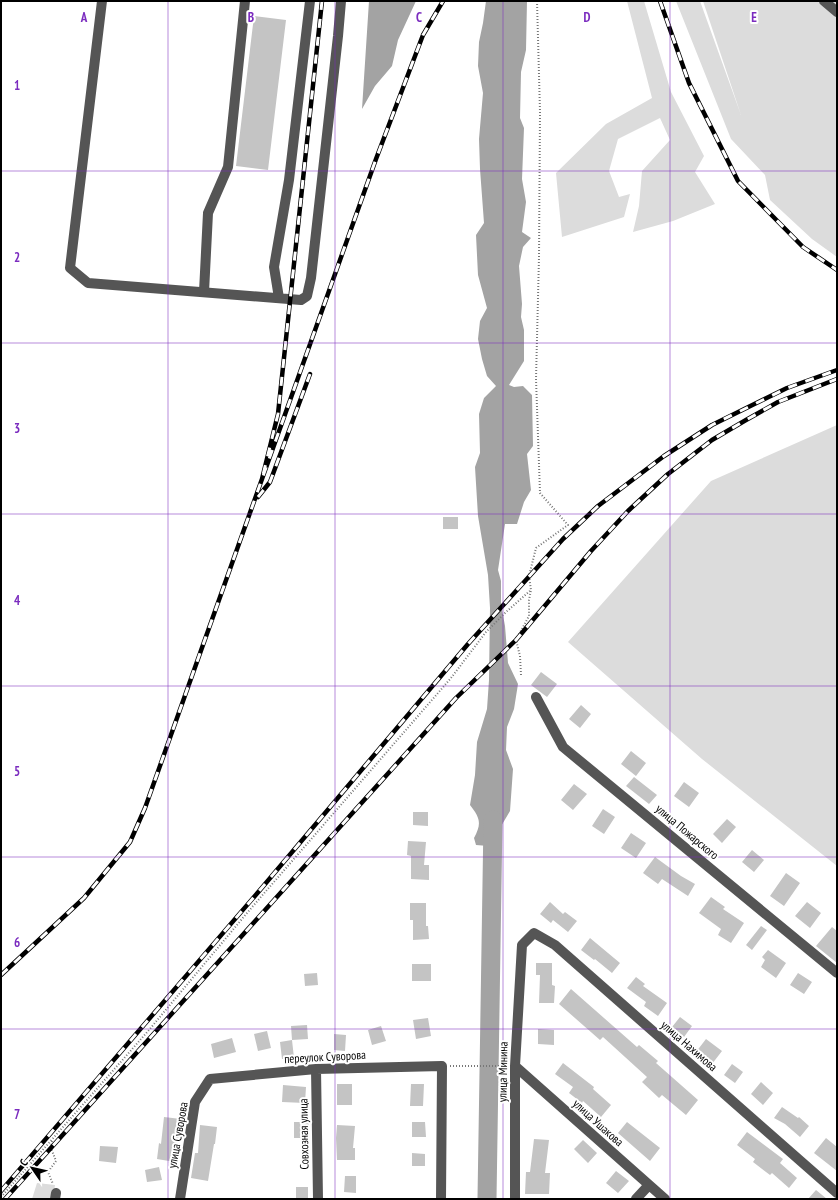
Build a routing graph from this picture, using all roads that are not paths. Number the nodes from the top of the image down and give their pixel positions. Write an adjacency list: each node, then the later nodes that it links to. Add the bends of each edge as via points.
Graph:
1 (102, 1): 7 (street, via 70,268 88,283)
2 (245, 1): 7 (street, via 228,167 208,213)
3 (310, 1): 8 (street, via 289,180 274,267)
4 (341, 1): 8 (street, via 307,296 301,300)
5 (824, 1): 6 (street)
6 (837, 12)
7 (204, 292): 8 (street)
8 (278, 298)
9 (536, 697): 11 (street, улица Пожарского, via 563,747)
10 (522, 945): 12 (street, улица Минина); 16 (street, улица Нахимова, via 534,933 555,946)
11 (837, 973)
12 (515, 1066): 15 (street, улица Ушакова); 20 (street, улица Минина)
13 (316, 1069): 14 (street, переулок Суворова); 18 (street, Совхозная улица); 19 (street, переулок Суворова, via 442,1066)
14 (210, 1079): 17 (street, улица Суворова, via 195,1102)
15 (649, 1185): 21 (street); 22 (street, улица Ушакова)
16 (837, 1193)
17 (180, 1199)
18 (318, 1199)
19 (441, 1199)
20 (515, 1199)
21 (636, 1199)
22 (664, 1199)

